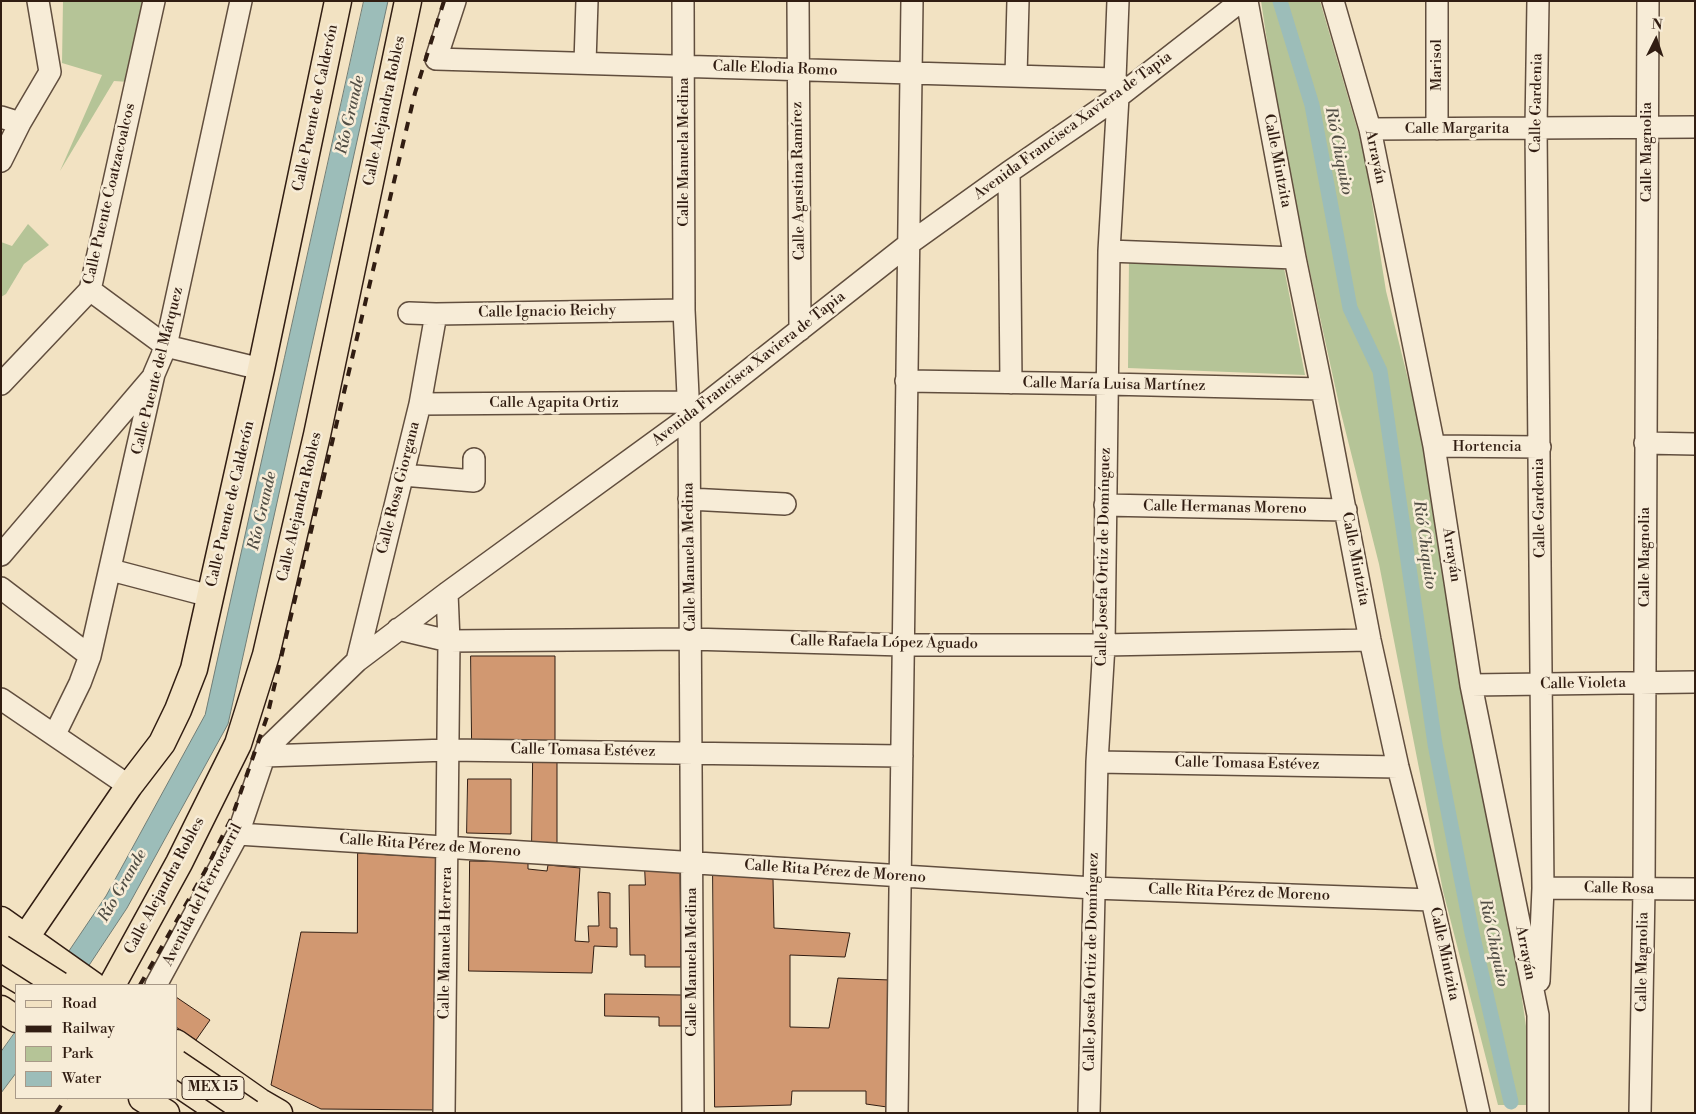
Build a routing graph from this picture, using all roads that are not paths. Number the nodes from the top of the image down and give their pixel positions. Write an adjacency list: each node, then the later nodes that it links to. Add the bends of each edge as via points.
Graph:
1 (38, 1): 25 (street, via 50,69)
2 (154, 1): 36 (street, Calle Puente Coatzacoalcos)
3 (241, 1): 41 (street, Calle Puente del Márquez)
4 (338, 1): 42 (main road, Calle Puente de Calderón)
5 (408, 1): 103 (main road, Calle Alejandra Robles, via 317,435 266,655 238,744 179,863)
6 (455, 1): 19 (street, Calle Elodia Romo, via 436,59)
7 (587, 1): 19 (street)
8 (684, 1): 20 (street, Calle Manuela Medina)
9 (798, 1): 21 (street, Calle Agustina Ramírez)
10 (912, 1): 22 (street)
11 (1018, 1): 23 (street)
12 (1118, 1): 24 (street, Calle Josefa Ortiz de Domínguez)
13 (1241, 1): 24 (street, Avenida Francisca Xaviera de Tapia)
14 (1247, 1): 35 (street, Calle Mintzita)
15 (1333, 1): 30 (street, Arrayán)
16 (1437, 1): 29 (street, Marisol)
17 (1538, 1): 27 (street, Calle Gardenia)
18 (1648, 1): 28 (street, Calle Magnolia)
19 (585, 63): 20 (street, Calle Elodia Romo)
20 (684, 66): 21 (street, Calle Elodia Romo); 37 (street, Calle Manuela Medina)
21 (798, 70): 22 (street, Calle Elodia Romo); 40 (street, Calle Agustina Ramírez)
22 (911, 73): 23 (street, Calle Elodia Romo); 33 (street)
23 (1016, 76): 24 (street, Calle Elodia Romo)
24 (1116, 88): 32 (street, Avenida Francisca Xaviera de Tapia); 34 (street, Calle Josefa Ortiz de Domínguez)
25 (11, 120): 31 (street)
26 (1695, 127): 28 (street, Calle Margarita)
27 (1536, 128): 28 (street, Calle Margarita); 29 (street, Calle Margarita); 54 (street, Calle Gardenia)
28 (1647, 128): 51 (street, Calle Magnolia)
29 (1437, 129): 30 (street, Calle Margarita)
30 (1370, 130): 53 (street, Arrayán)
31 (1, 161)
32 (1009, 172): 33 (street, Avenida Francisca Xaviera de Tapia); 45 (street)
33 (910, 243): 40 (street, Avenida Francisca Xaviera de Tapia); 44 (street)
34 (1109, 251): 35 (street); 47 (street, Calle Josefa Ortiz de Domínguez)
35 (1295, 258): 48 (street, Calle Mintzita)
36 (90, 290): 41 (street); 46 (street, Calle Puente Coatzacoalcos)
37 (684, 310): 39 (street, Calle Ignacio Reichy); 50 (street, Calle Manuela Medina)
38 (409, 313): 39 (street, Calle Ignacio Reichy)
39 (436, 314): 49 (street, Calle Rosa Giorgana)
40 (800, 330): 50 (street, Avenida Francisca Xaviera de Tapia)
41 (166, 346): 42 (street); 43 (street, Calle Puente del Márquez)
42 (261, 369): 65 (main road, Calle Puente de Calderón)
43 (154, 374): 61 (street); 62 (street, Calle Puente del Márquez)
44 (906, 382): 45 (street, Calle María Luisa Martínez); 70 (street)
45 (1011, 383): 47 (street, Calle María Luisa Martínez)
46 (1, 384)
47 (1108, 384): 48 (street, Calle María Luisa Martínez); 59 (street, Calle Josefa Ortiz de Domínguez)
48 (1322, 389): 60 (street, Calle Mintzita)
49 (420, 404): 50 (street, Calle Agapita Ortiz); 56 (street, Calle Rosa Giorgana)
50 (688, 410): 57 (street, Calle Manuela Medina); 64 (street, Avenida Francisca Xaviera de Tapia)
51 (1645, 443): 52 (street); 75 (street, Calle Magnolia)
52 (1695, 444)
53 (1434, 446): 54 (street, Hortencia); 77 (street, Arrayán)
54 (1540, 447): 76 (street, Calle Gardenia)
55 (474, 459): 56 (street, via 474,481)
56 (403, 475): 73 (street, Calle Rosa Giorgana)
57 (689, 499): 58 (street); 67 (street, Calle Manuela Medina)
58 (785, 504)
59 (1105, 505): 60 (street, Calle Hermanas Moreno); 71 (street, Calle Josefa Ortiz de Domínguez)
60 (1346, 510): 68 (street, Calle Mintzita)
61 (1, 555)
62 (111, 570): 65 (street); 72 (street, Calle Puente del Márquez)
63 (1, 588): 72 (street)
64 (447, 593): 66 (street, Avenida Francisca Xaviera de Tapia); 69 (street, Calle Manuela Herrera)
65 (210, 596): 86 (main road, Calle Puente de Calderón, via 194,669 178,710 162,743)
66 (398, 629): 69 (street, Calle Rafaela López Aguado); 73 (street, Avenida Francisca Xaviera de Tapia)
67 (690, 639): 69 (street, Calle Rafaela López Aguado); 70 (street, Calle Rafaela López Aguado); 82 (street, Calle Manuela Medina)
68 (1370, 640): 71 (street, Calle Rafaela López Aguado); 85 (street, Calle Mintzita)
69 (449, 642): 80 (street, Calle Manuela Herrera)
70 (903, 645): 71 (street, Calle Rafaela López Aguado); 83 (street)
71 (1104, 645): 84 (street, Calle Josefa Ortiz de Domínguez)
72 (90, 656): 79 (street, Calle Puente del Márquez)
73 (357, 661): 81 (street, Avenida Francisca Xaviera de Tapia)
74 (1695, 682): 75 (street, Calle Violeta)
75 (1645, 683): 76 (street, Calle Violeta); 93 (street, Calle Magnolia)
76 (1542, 684): 77 (street, Calle Violeta); 92 (street, Calle Gardenia)
77 (1472, 685): 105 (street, Arrayán)
78 (1, 699): 79 (street)
79 (54, 734): 86 (street)
80 (448, 750): 81 (street, Calle Tomasa Estévez); 82 (street, Calle Tomasa Estévez); 88 (street, Calle Manuela Herrera)
81 (265, 752): 87 (street, Avenida del Ferrocarril)
82 (691, 753): 83 (street, Calle Tomasa Estévez); 89 (street, Calle Manuela Medina)
83 (902, 756): 90 (street)
84 (1097, 762): 85 (street, Calle Tomasa Estévez); 91 (street, Calle Josefa Ortiz de Domínguez)
85 (1398, 767): 95 (street, Calle Mintzita)
86 (129, 786): 97 (main road, Calle Puente de Calderón)
87 (238, 834): 88 (street, Calle Rita Pérez de Moreno); 104 (street, Avenida del Ferrocarril)
88 (447, 848): 89 (street, Calle Rita Pérez de Moreno); 113 (street, Calle Manuela Herrera)
89 (691, 863): 90 (street, Calle Rita Pérez de Moreno); 114 (street, Calle Manuela Medina)
90 (900, 877): 91 (street, Calle Rita Pérez de Moreno); 115 (street)
91 (1093, 888): 95 (street, Calle Rita Pérez de Moreno); 116 (street, Calle Josefa Ortiz de Domínguez)
92 (1543, 888): 93 (street, Calle Rosa); 105 (street, Calle Gardenia)
93 (1644, 889): 94 (street, Calle Rosa); 119 (street, Calle Magnolia)
94 (1695, 890)
95 (1432, 900): 117 (street, Calle Mintzita)
96 (1, 920): 97 (main road)
97 (26, 937): 98 (main road); 102 (main road)
98 (1, 948): 101 (main road, bridge)
99 (1, 969): 100 (main road)
100 (26, 984)
101 (57, 984)
102 (97, 984)
103 (100, 984)
104 (157, 984)
105 (1538, 1015): 118 (street, Arrayán)
106 (178, 1045): 110 (main road)
107 (178, 1064): 110 (main road, MEX 15, bridge)
108 (178, 1083): 112 (main road, MEX 15)
109 (144, 1099): 111 (main road)
110 (256, 1108)
111 (166, 1113)
112 (222, 1113)
113 (444, 1113)
114 (693, 1113)
115 (897, 1113)
116 (1089, 1113)
117 (1479, 1113)
118 (1538, 1113)
119 (1640, 1113)

